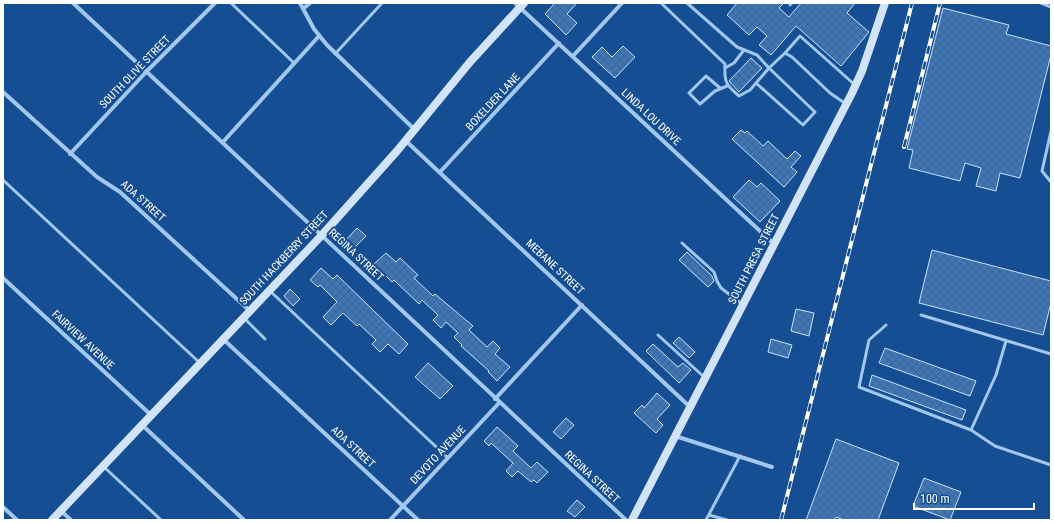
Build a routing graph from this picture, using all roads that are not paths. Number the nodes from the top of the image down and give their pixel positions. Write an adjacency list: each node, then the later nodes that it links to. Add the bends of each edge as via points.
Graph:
1 (73, 3): 24 (street, REGINA STREET)
2 (214, 3): 24 (street, SOUTH OLIVE STREET)
3 (231, 3): 21 (lane)
4 (300, 3): 14 (street)
5 (310, 3): 14 (street)
6 (382, 3): 19 (lane)
7 (622, 3): 20 (street)
8 (661, 3): 22 (lane, via 725,64)
9 (687, 3): 17 (lane, via 737,47)
10 (885, 3): 26 (main road, SOUTH PRESA STREET)
11 (1041, 3): 13 (lane)
12 (520, 4): 16 (street, LINDA LOU DRIVE); 31 (main road, SOUTH HACKBERRY STREET)
13 (1051, 7)
14 (304, 8): 15 (street)
15 (319, 36): 19 (street); 21 (street)
16 (559, 43): 20 (street, LINDA LOU DRIVE); 36 (street, BOXELDER LANE)
17 (744, 50): 22 (lane, via 734,63); 23 (lane, via 757,55)
18 (785, 53): 23 (lane); 26 (lane, via 800,36); 30 (lane)
19 (335, 54): 31 (street)
20 (572, 56): 41 (street, LINDA LOU DRIVE)
21 (294, 64): 34 (street)
22 (725, 68): 27 (lane)
23 (769, 68): 25 (lane); 25 (lane, via 815,112 807,121 803,125)
24 (147, 71): 34 (street, REGINA STREET); 35 (street, SOUTH OLIVE STREET)
25 (756, 82): 27 (lane, via 750,90 739,96)
26 (856, 85): 30 (main road, SOUTH PRESA STREET)
27 (727, 86): 28 (lane)
28 (720, 88): 28 (lane, via 700,104 689,93 706,76)
29 (3, 92): 35 (street, ADA STREET)
30 (846, 104): 41 (main road, SOUTH PRESA STREET)
31 (415, 130): 33 (main road, SOUTH HACKBERRY STREET)
32 (1051, 131): 38 (lane, via 1042,171)
33 (406, 141): 36 (street, MEBANE STREET); 39 (main road, SOUTH HACKBERRY STREET)
34 (223, 142): 39 (street, REGINA STREET)
35 (70, 154): 46 (street, ADA STREET, via 120,192)
36 (440, 172): 44 (street, MEBANE STREET)
37 (3, 180): 55 (lane)
38 (1051, 182)
39 (322, 235): 43 (main road, SOUTH HACKBERRY STREET); 57 (street, REGINA STREET)
40 (682, 244): 45 (lane, via 714,272 721,288)
41 (774, 244): 45 (main road, SOUTH PRESA STREET)
42 (3, 278): 59 (street, FAIRVIEW AVENUE)
43 (269, 290): 46 (main road, SOUTH HACKBERRY STREET); 64 (lane)
44 (582, 305): 57 (street, DEVOTO AVENUE); 58 (street, MEBANE STREET)
45 (743, 305): 56 (main road, SOUTH PRESA STREET)
46 (250, 311): 48 (main road, SOUTH HACKBERRY STREET)
47 (921, 315): 53 (lane)
48 (243, 318): 51 (main road, SOUTH HACKBERRY STREET); 52 (lane)
49 (886, 325): 61 (lane, via 869,340 858,387)
50 (658, 335): 56 (lane)
51 (223, 339): 55 (main road, SOUTH HACKBERRY STREET); 68 (street, ADA STREET)
52 (265, 339)
53 (1006, 341): 54 (lane); 61 (lane, via 996,375)
54 (1051, 354)
55 (200, 363): 59 (main road, SOUTH HACKBERRY STREET)
56 (705, 378): 58 (main road, SOUTH PRESA STREET)
57 (497, 401): 64 (street, DEVOTO AVENUE); 79 (street, REGINA STREET)
58 (690, 407): 62 (main road, SOUTH PRESA STREET)
59 (151, 415): 60 (main road, SOUTH HACKBERRY STREET)
60 (142, 425): 66 (main road, SOUTH HACKBERRY STREET); 76 (street)
61 (971, 430): 65 (lane, via 995,446)
62 (675, 436): 63 (street); 80 (main road, SOUTH PRESA STREET)
63 (740, 456): 67 (street); 71 (lane)
64 (448, 458): 68 (street, DEVOTO AVENUE)
65 (1051, 465)
66 (103, 466): 70 (main road, SOUTH HACKBERRY STREET); 75 (lane)
67 (772, 467)
68 (403, 506): 77 (street, DEVOTO AVENUE); 78 (street, ADA STREET)
69 (3, 507): 72 (street)
70 (61, 511): 73 (main road, SOUTH HACKBERRY STREET); 74 (street)
71 (709, 515): 81 (lane); 82 (lane)
72 (17, 520)
73 (52, 520)
74 (71, 520)
75 (161, 520)
76 (244, 520)
77 (390, 520)
78 (418, 520)
79 (626, 520)
80 (632, 520)
81 (706, 520)
82 (727, 520)

